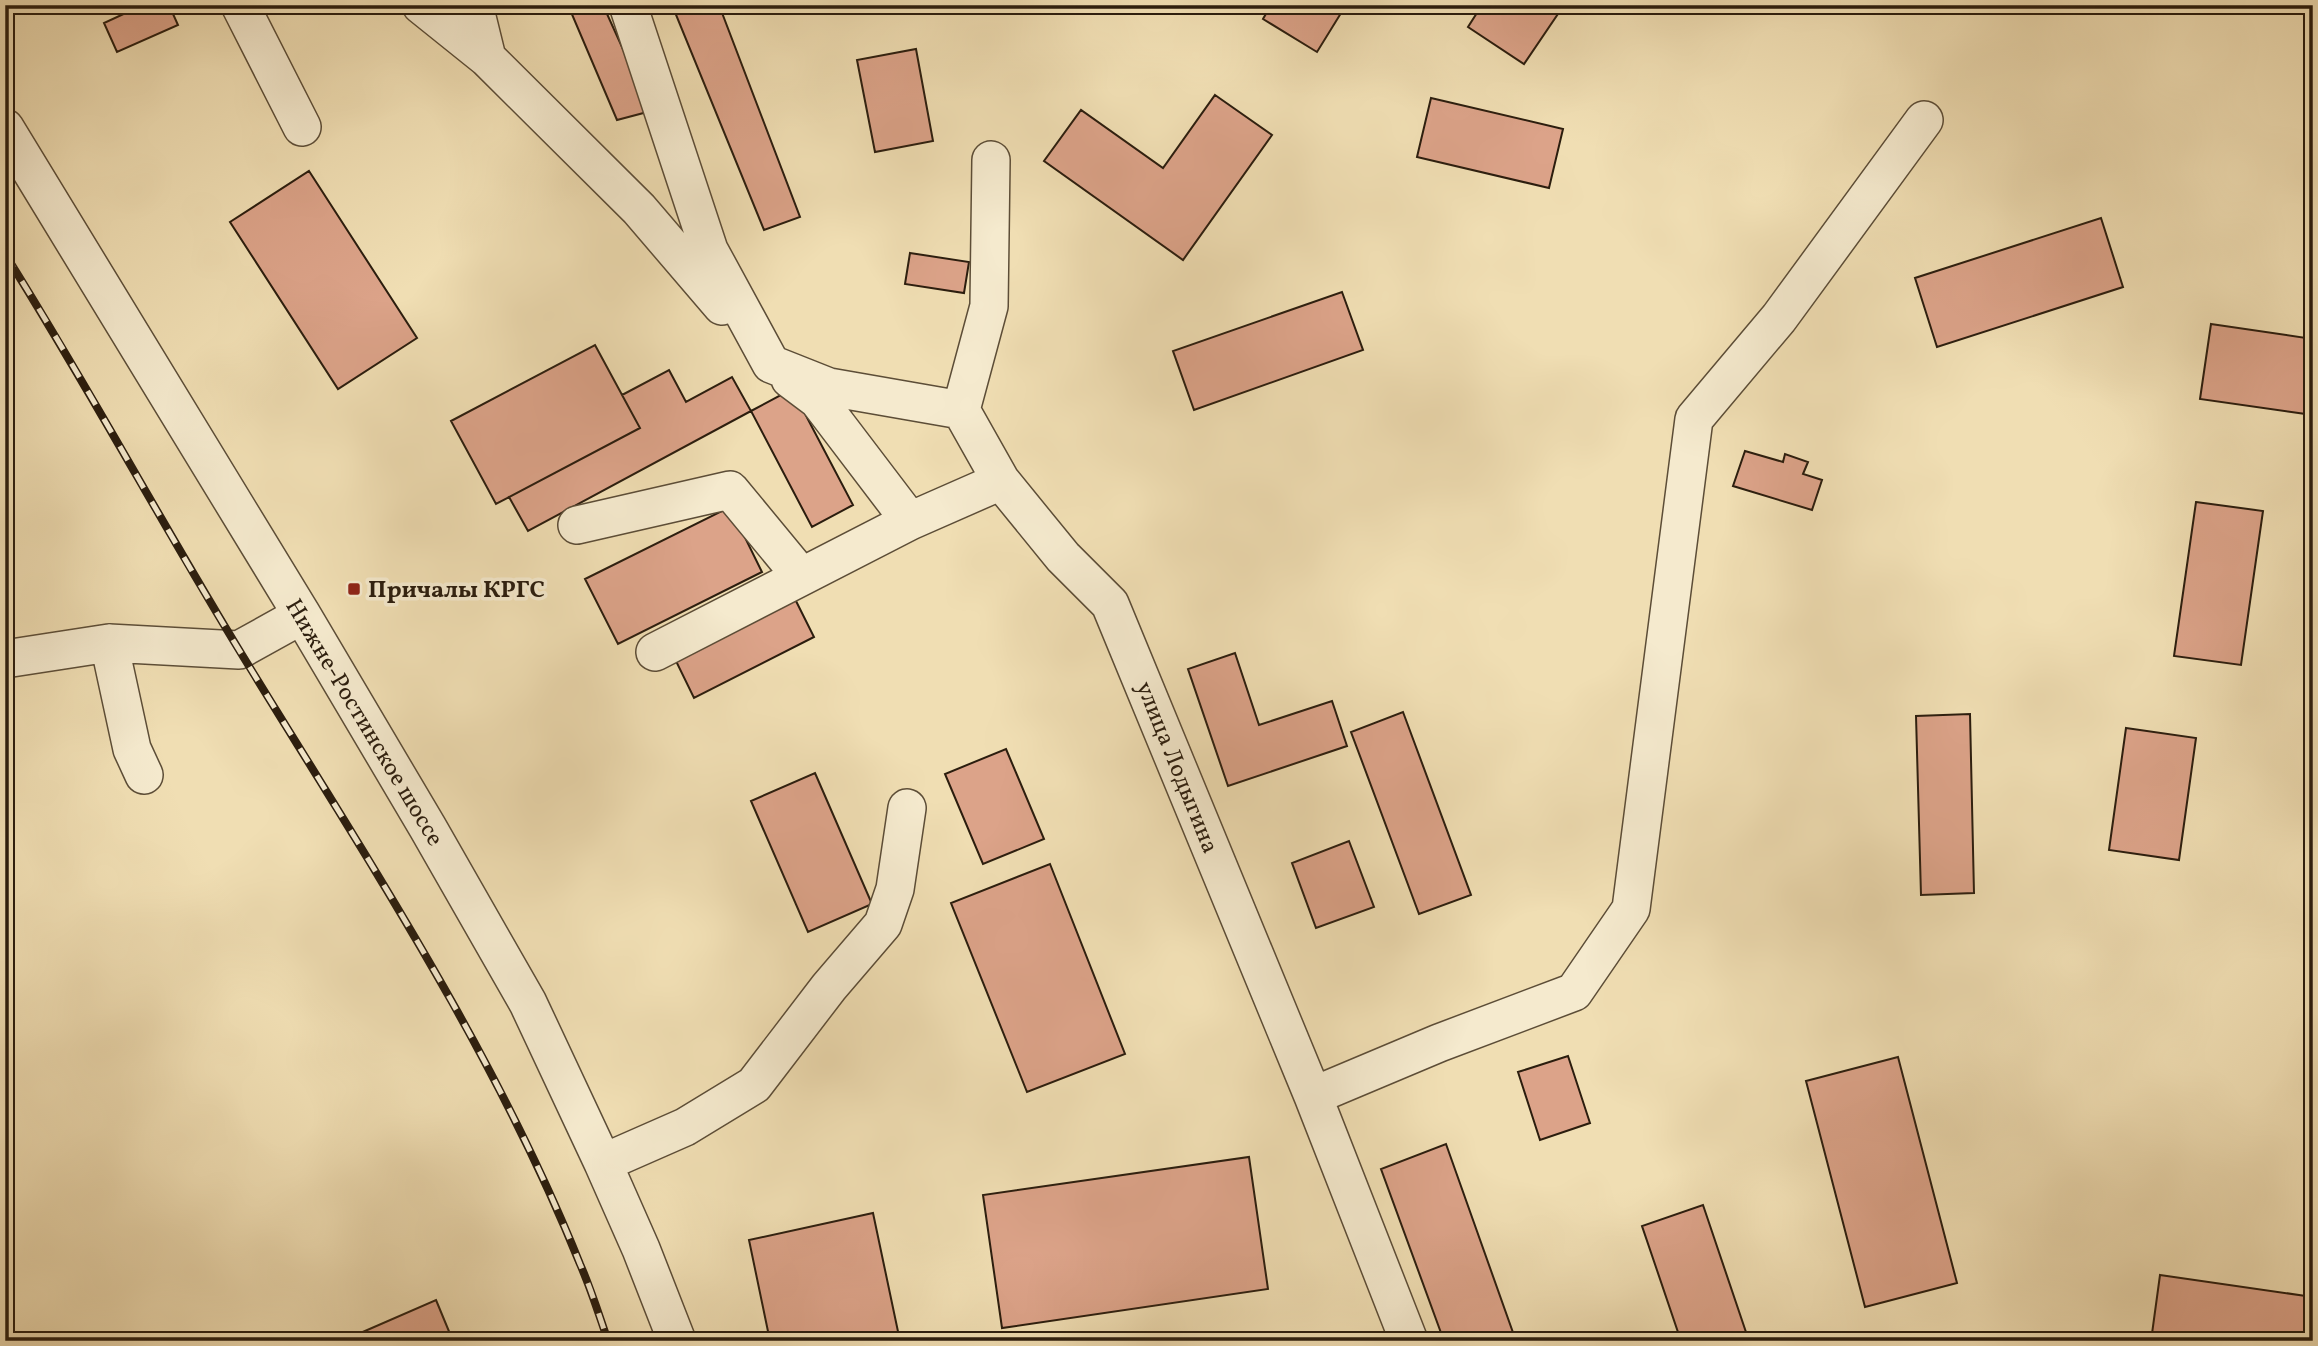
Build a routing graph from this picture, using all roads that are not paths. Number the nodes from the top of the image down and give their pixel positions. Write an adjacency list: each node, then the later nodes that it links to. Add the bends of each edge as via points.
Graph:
1 (240, 5): 7 (street)
2 (421, 5): 5 (street)
3 (474, 5): 5 (street)
4 (628, 5): 10 (street, via 709,250)
5 (486, 58): 10 (street, via 639,209)
6 (1924, 120): 22 (street, via 1779,318 1694,419 1631,909 1574,992)
7 (302, 127)
8 (5, 128): 16 (street, Нижне-Ростинское шоссе)
9 (991, 160): 11 (street, via 989,306)
10 (771, 364): 11 (street, via 829,387); 13 (street, via 818,400)
11 (961, 410): 12 (street, улица Лодыгина)
12 (1002, 481): 13 (street); 22 (street, улица Лодыгина, via 1063,557 1110,604)
13 (910, 521): 15 (street)
14 (577, 525): 15 (street, via 730,490)
15 (801, 576): 18 (street)
16 (302, 615): 17 (street, via 239,650); 23 (street, Нижне-Ростинское шоссе, via 528,1003)
17 (110, 643): 19 (street); 20 (street, via 132,749)
18 (655, 652)
19 (5, 659)
20 (144, 775)
21 (907, 808): 23 (street, via 895,889 883,924 754,1085 685,1127)
22 (1313, 1096): 25 (street, улица Лодыгина)
23 (603, 1163): 24 (street, Нижне-Ростинское шоссе)
24 (677, 1341)
25 (1409, 1341)

